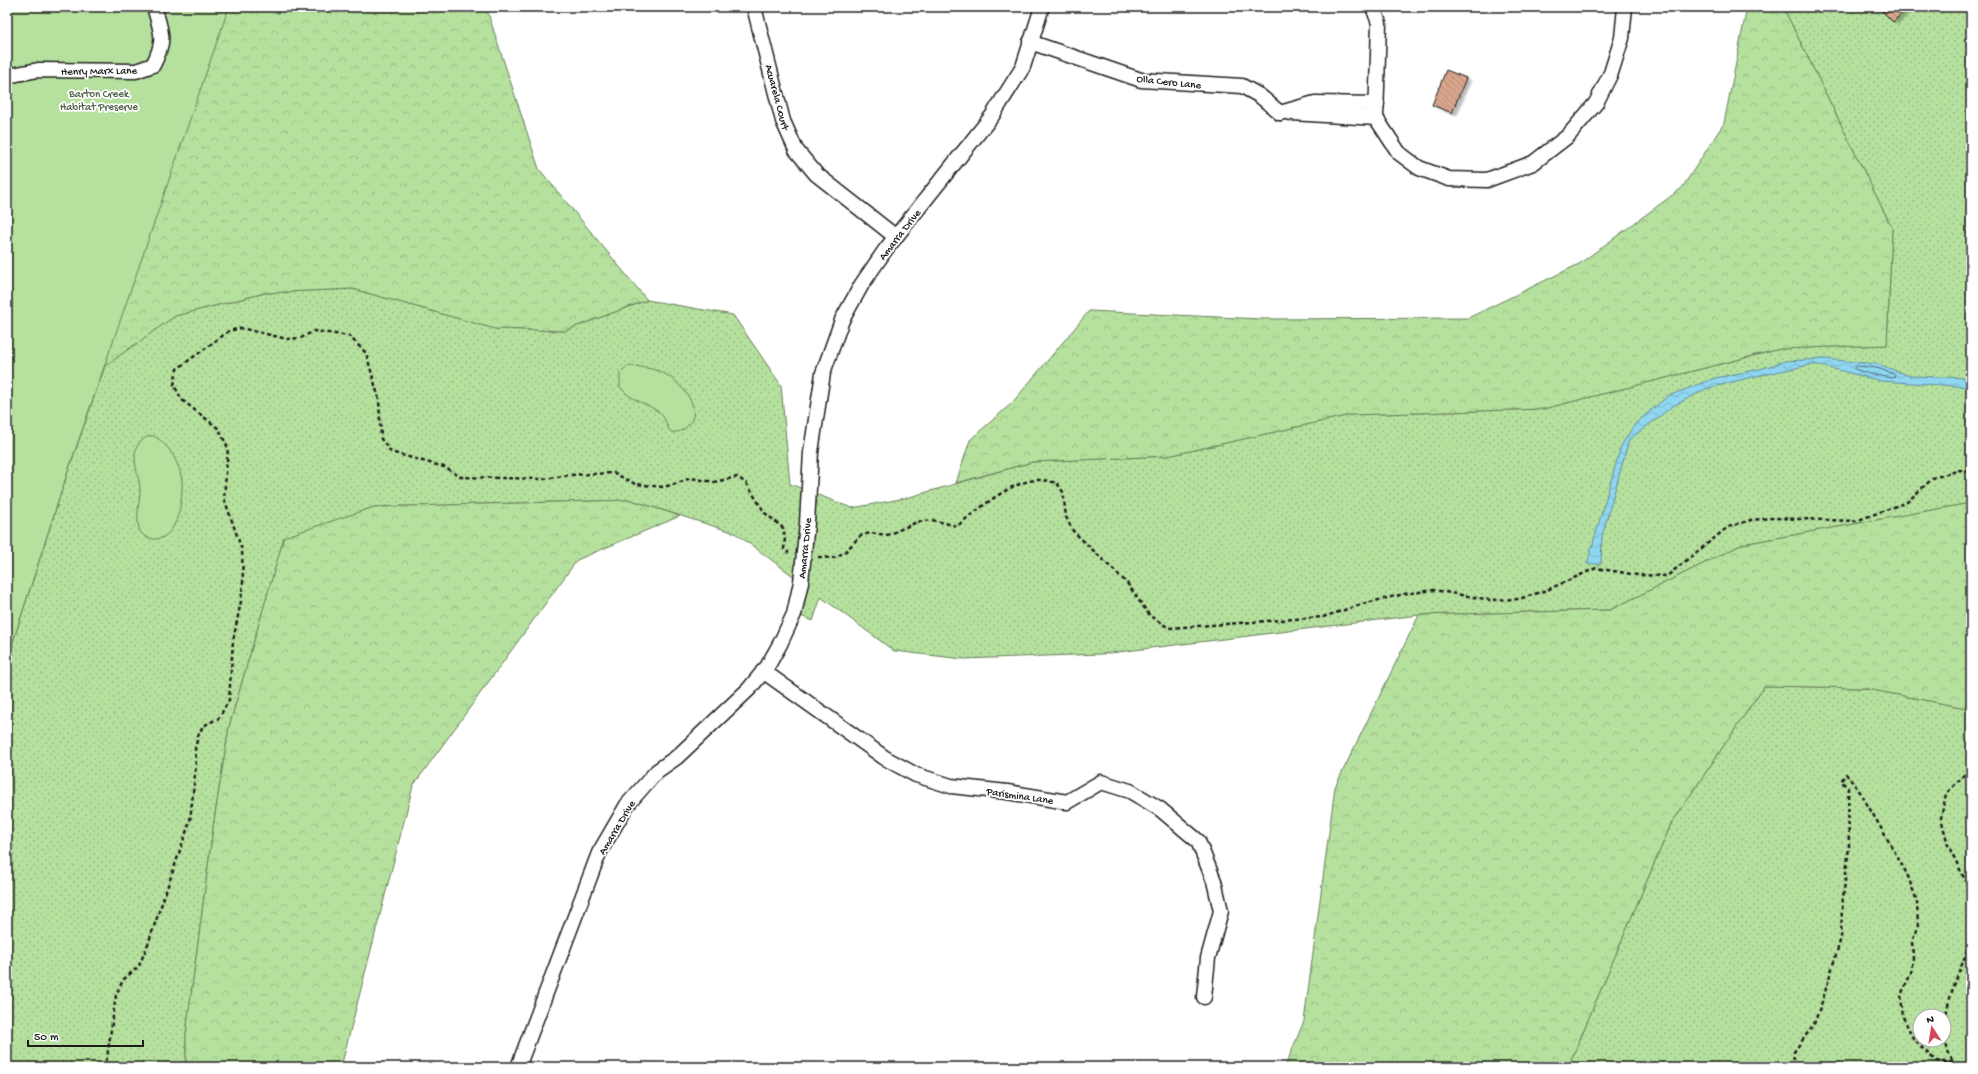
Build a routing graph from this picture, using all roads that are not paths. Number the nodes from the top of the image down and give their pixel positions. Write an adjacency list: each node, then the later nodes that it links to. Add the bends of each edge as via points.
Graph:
1 (154, 7): 7 (street, Henry Marx Lane, via 162,32 161,49 153,65 136,71 38,70)
2 (754, 7): 11 (street, Acuarela Court, via 783,121 796,150 816,174)
3 (1042, 7): 6 (street, Amarra Drive)
4 (1373, 7): 8 (street, via 1379,23)
5 (1625, 7): 10 (street, via 1622,38 1611,73 1596,103 1568,136 1533,163 1487,180 1449,179 1419,168 1399,153)
6 (1030, 42): 9 (street, Olla Cero Lane, via 1141,80 1242,86 1260,96); 11 (street, Amarra Drive, via 1023,67 992,116)
7 (7, 76)
8 (1376, 104): 9 (street, via 1315,103); 10 (street)
9 (1280, 113): 10 (street)
10 (1376, 118)
11 (896, 237): 12 (street, Amarra Drive, via 862,284 842,320 823,373 811,452 801,582 794,614 780,644)
12 (763, 671): 13 (street, Parismina Lane, via 885,758 916,775 951,786 1067,802 1101,782 1130,791 1160,809 1198,841 1214,881 1221,911 1208,958); 14 (street, Amarra Drive, via 749,689 677,757 657,771 627,805 599,853)
13 (1204, 997)
14 (518, 1067)

